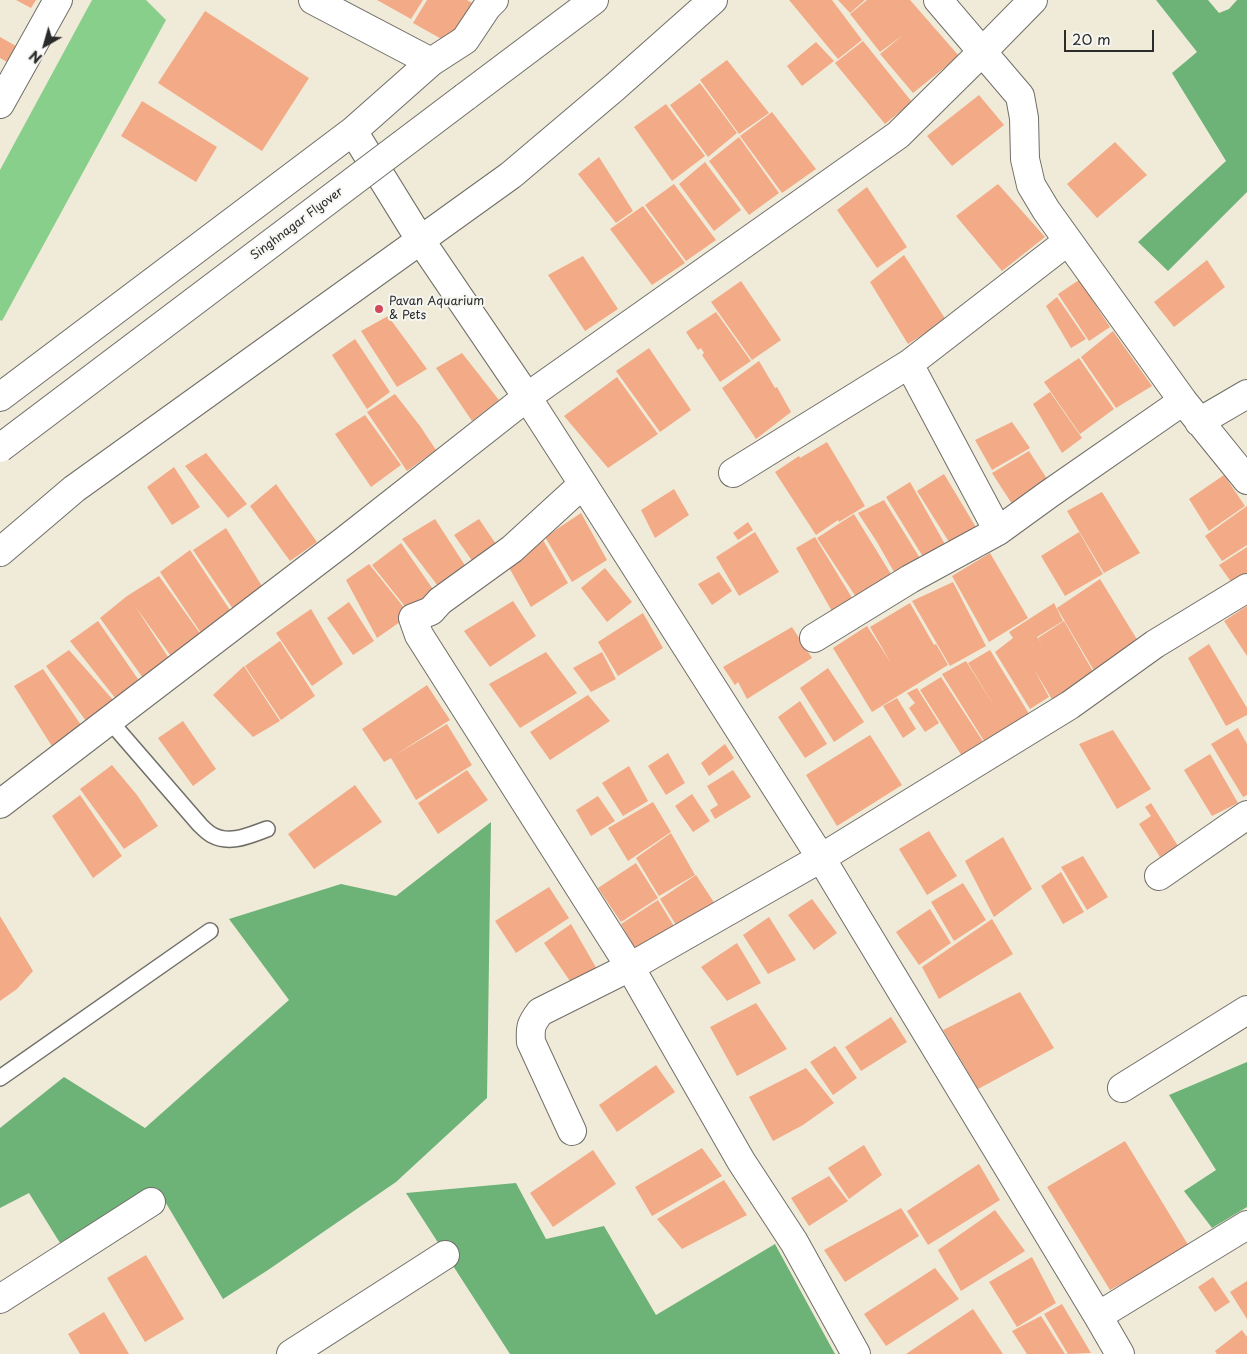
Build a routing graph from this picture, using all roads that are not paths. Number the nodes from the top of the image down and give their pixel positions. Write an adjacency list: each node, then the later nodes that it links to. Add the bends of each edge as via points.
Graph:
1 (58, 0): 10 (street)
2 (313, 0): 9 (street)
3 (494, 0): 9 (street, via 465,40)
4 (594, 0): 19 (street, Singhnagar Flyover, bridge)
5 (713, 0): 12 (street, via 511,175)
6 (938, 0): 8 (street)
7 (1033, 0): 8 (street)
8 (982, 52): 13 (street, via 1020,96 1025,159 1031,185); 17 (street, via 898,135)
9 (431, 62): 11 (street)
10 (0, 104)
11 (354, 131): 12 (street); 16 (street)
12 (421, 241): 17 (street); 24 (street, via 74,489)
13 (1068, 241): 14 (street); 18 (street)
14 (909, 364): 20 (street); 23 (street)
15 (1247, 394): 18 (street)
16 (0, 397)
17 (527, 397): 22 (street); 27 (street)
18 (1191, 412): 21 (street); 23 (street, via 1049,494)
19 (0, 448)
20 (733, 473)
21 (1247, 480)
22 (584, 484): 31 (street); 34 (street, via 512,549 431,611 414,618 419,635)
23 (998, 531): 26 (street, via 910,579)
24 (0, 552)
25 (1247, 588): 31 (street, via 1156,644 1070,705)
26 (814, 638)
27 (109, 720): 28 (street); 30 (lane, via 213,836 226,840)
28 (0, 804)
29 (1247, 815): 32 (street)
30 (267, 829)
31 (821, 858): 34 (street); 43 (street)
32 (1159, 876)
33 (210, 931): 36 (lane)
34 (630, 967): 38 (street, via 540,1012 530,1029 531,1042); 46 (street, via 741,1161 794,1242)
35 (1247, 1010): 37 (street)
36 (0, 1078)
37 (1122, 1088)
38 (572, 1131)
39 (151, 1202): 42 (street)
40 (1247, 1225): 43 (street)
41 (445, 1255): 45 (street)
42 (0, 1299)
43 (1098, 1316): 44 (street)
44 (1114, 1352)
45 (291, 1354)
46 (856, 1354)

